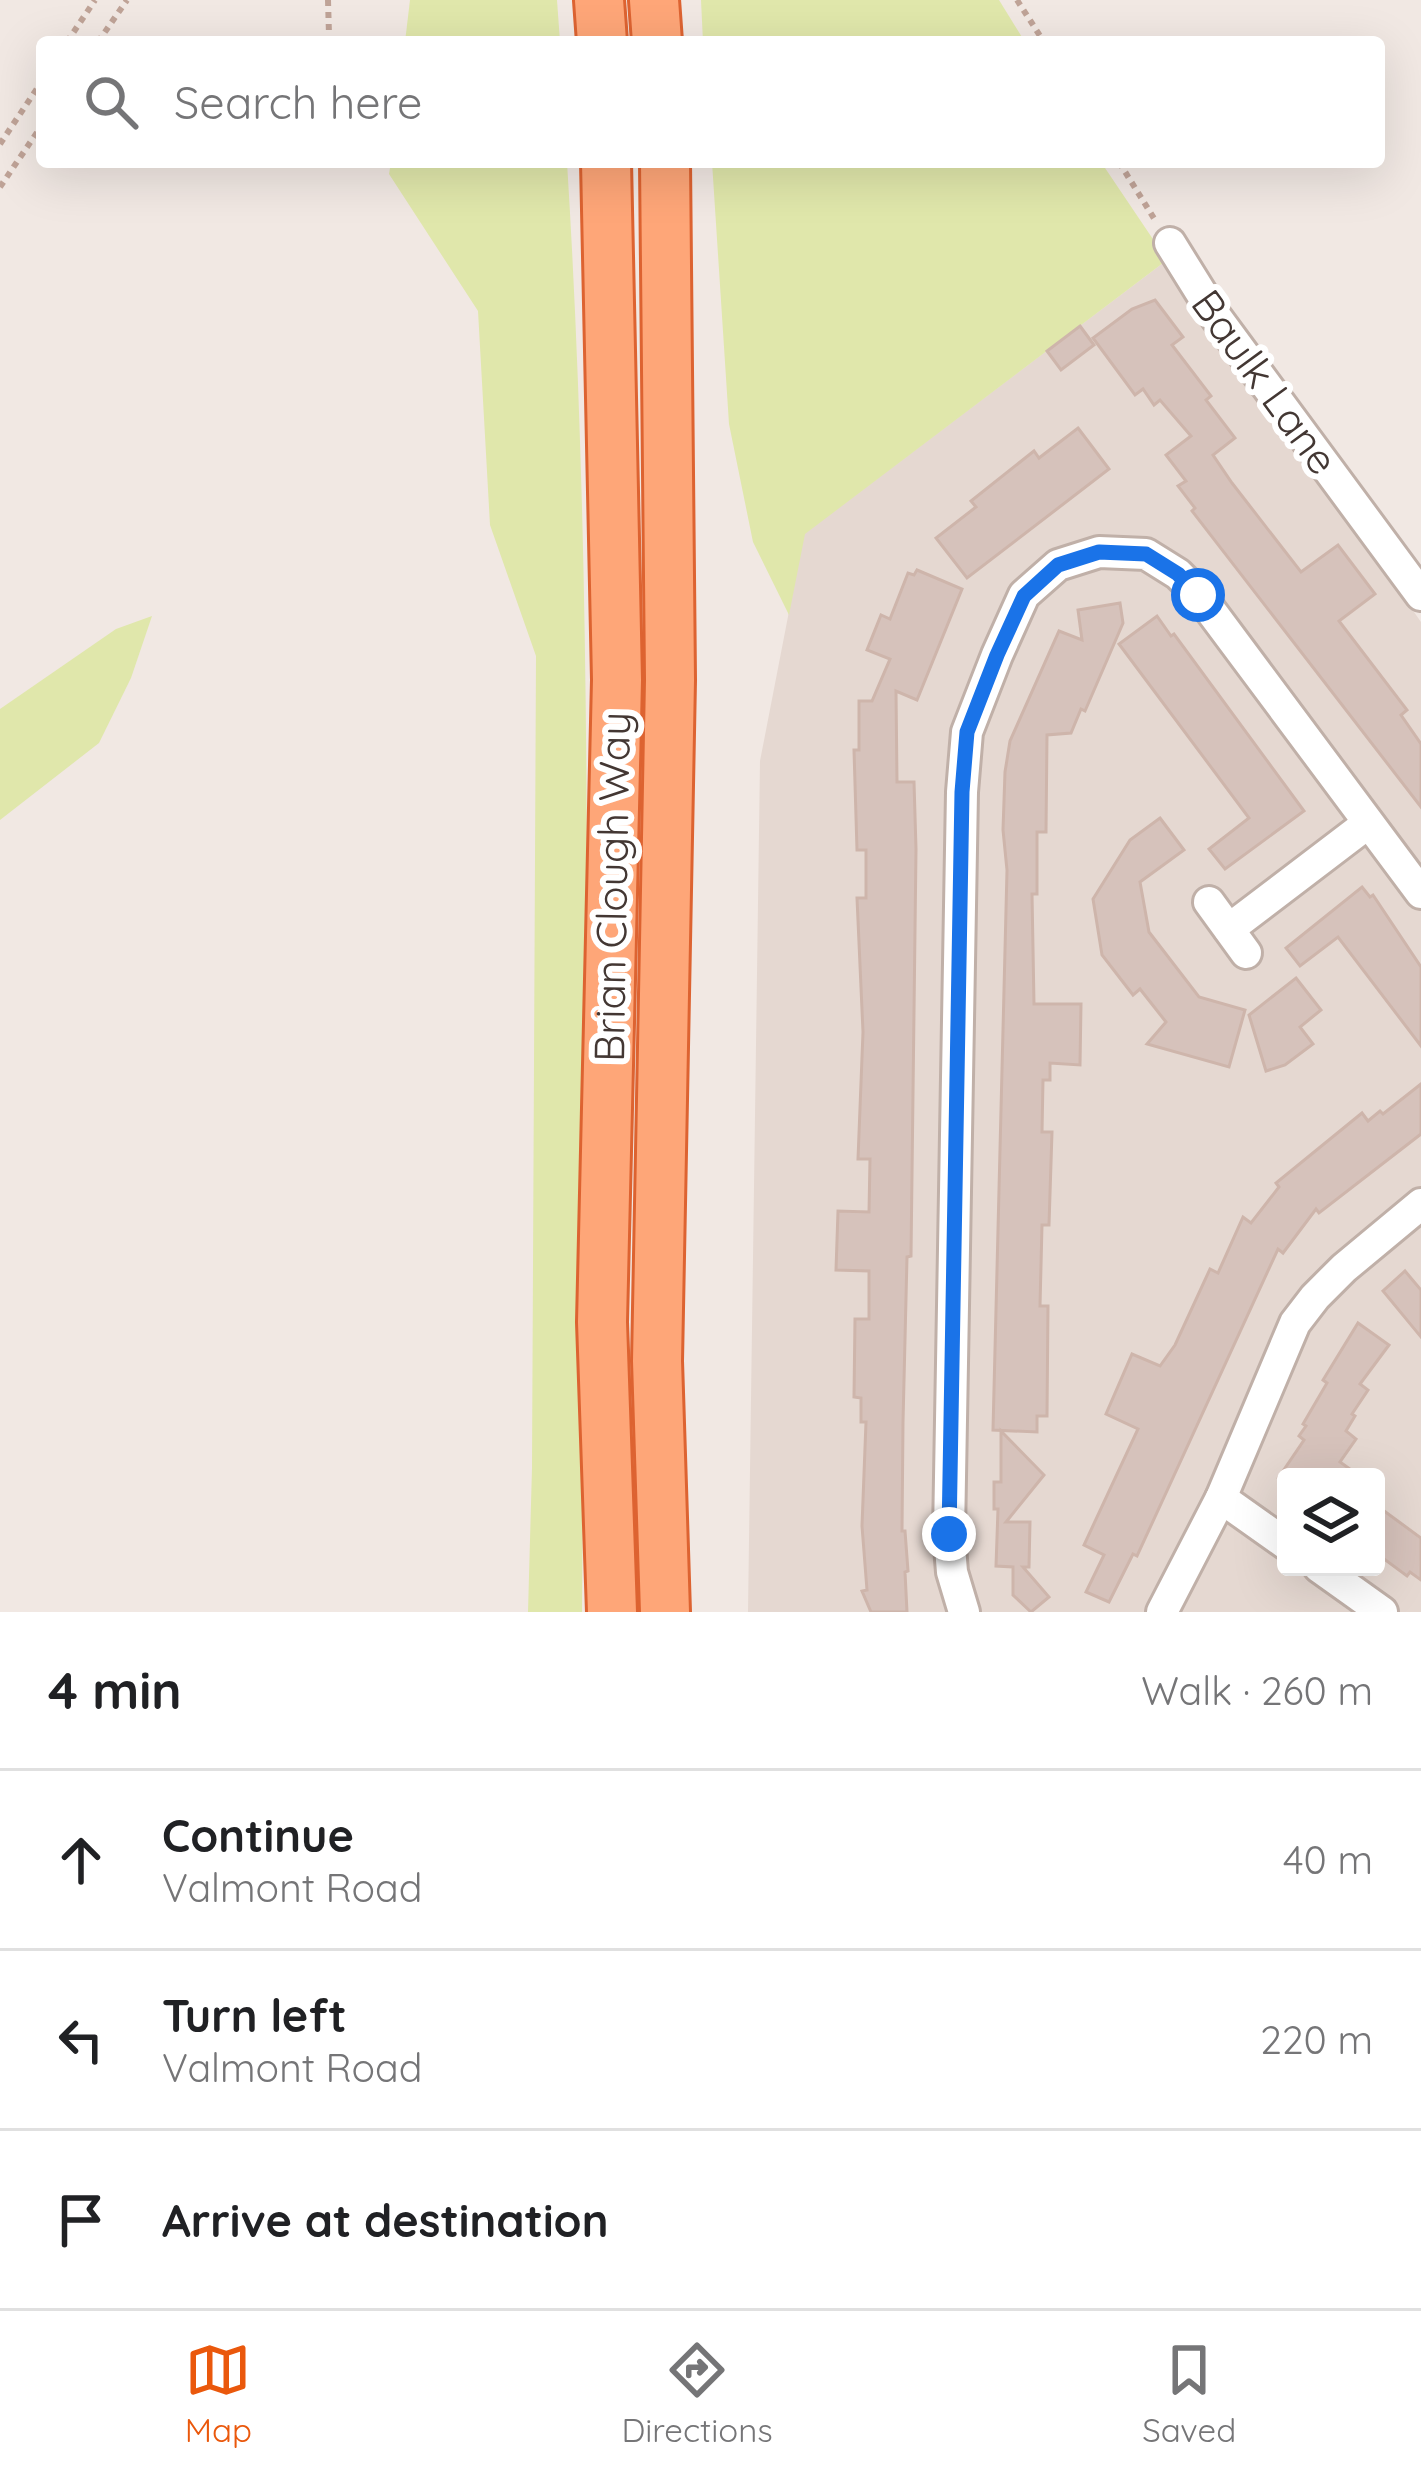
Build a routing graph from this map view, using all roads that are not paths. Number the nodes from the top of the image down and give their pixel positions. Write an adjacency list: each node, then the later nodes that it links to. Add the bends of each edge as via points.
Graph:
1 (599, 0): 3 (highway)
2 (654, 0): 4 (highway)
3 (602, 36)
4 (657, 36)
5 (606, 168): 16 (highway, Brian Clough Way, via 616,680 602,1322)
6 (665, 168): 17 (highway, Brian Clough Way, via 670,680 657,1360)
7 (1170, 243): 8 (street, Baulk Lane)
8 (1421, 596)
9 (1367, 824): 10 (street); 11 (street, via 1238,941); 18 (street, via 1178,574 1146,554 1099,552 1058,565 1024,596 967,732 962,792 949,1534)
10 (1421, 892)
11 (1209, 902)
12 (1421, 1204): 13 (street, via 1295,1323)
13 (1221, 1498): 14 (street); 19 (street)
14 (1277, 1538)
15 (1331, 1576): 20 (street)
16 (612, 1612)
17 (665, 1612)
18 (964, 1612)
19 (1162, 1612)
20 (1382, 1612)

